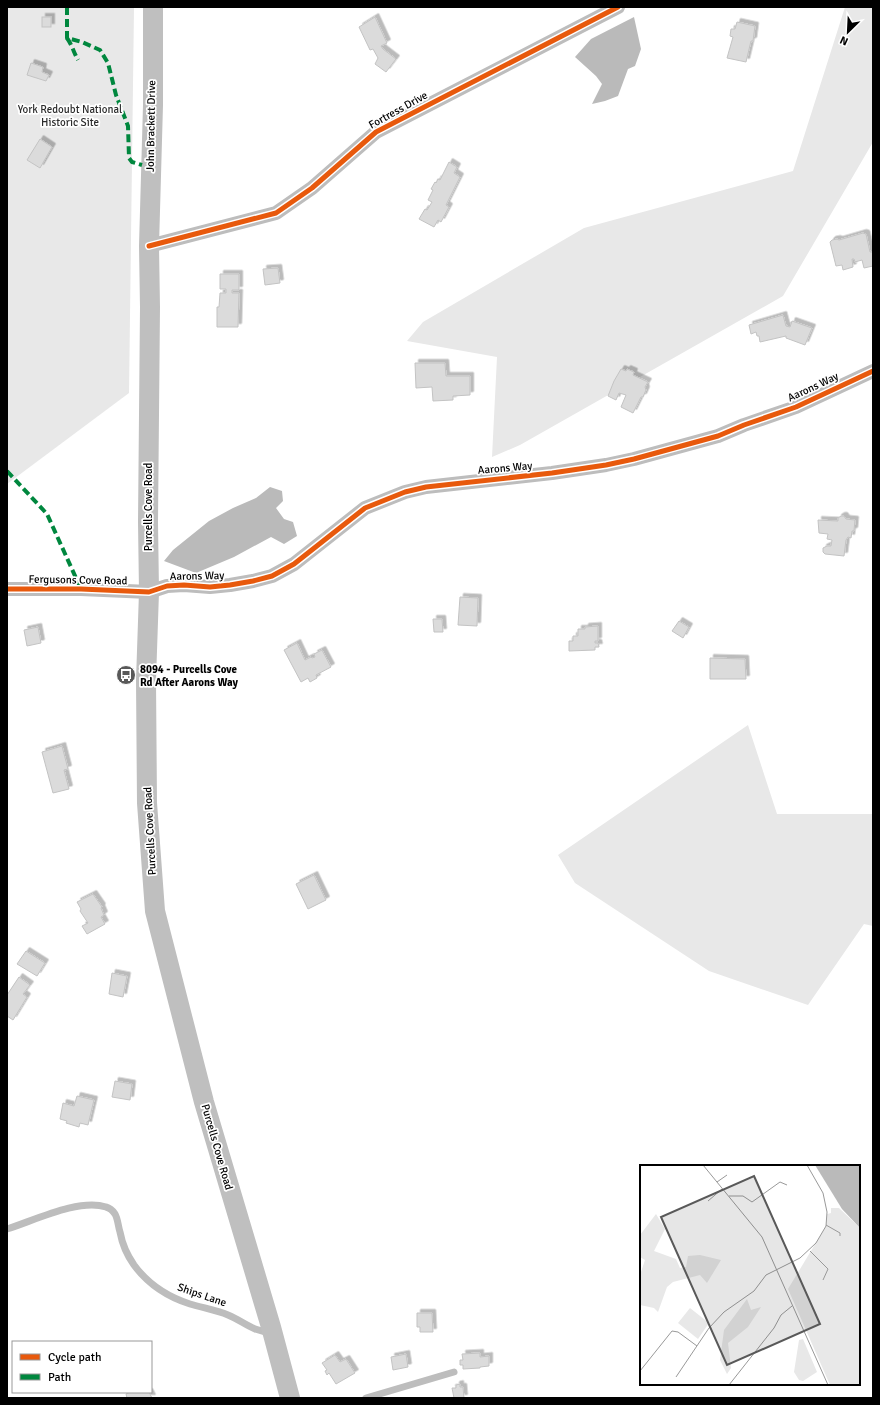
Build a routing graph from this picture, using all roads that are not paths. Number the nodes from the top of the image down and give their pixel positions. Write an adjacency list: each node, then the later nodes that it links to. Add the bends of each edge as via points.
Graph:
1 (153, 7): 3 (main road, John Brackett Drive)
2 (618, 7): 3 (street, Fortress Drive, via 376,132 312,188 276,213)
3 (149, 246): 6 (main road, Purcells Cove Road)
4 (873, 371): 6 (street, Aarons Way, via 796,407 718,436 634,459 552,473 426,487 405,492 365,508 294,564 272,576 230,586 167,586)
5 (7, 589): 6 (street, Fergusons Cove Road, via 81,588)
6 (149, 592): 8 (main road, Purcells Cove Road, via 146,680 147,803 155,911 204,1102)
7 (7, 1229): 8 (lane, Ships Lane, via 78,1206 106,1206 115,1212 124,1246 132,1263 154,1285 180,1300 226,1314 253,1329)
8 (272, 1332): 10 (main road, Purcells Cove Road)
9 (454, 1372): 11 (lane)
10 (290, 1398)
11 (366, 1398)

